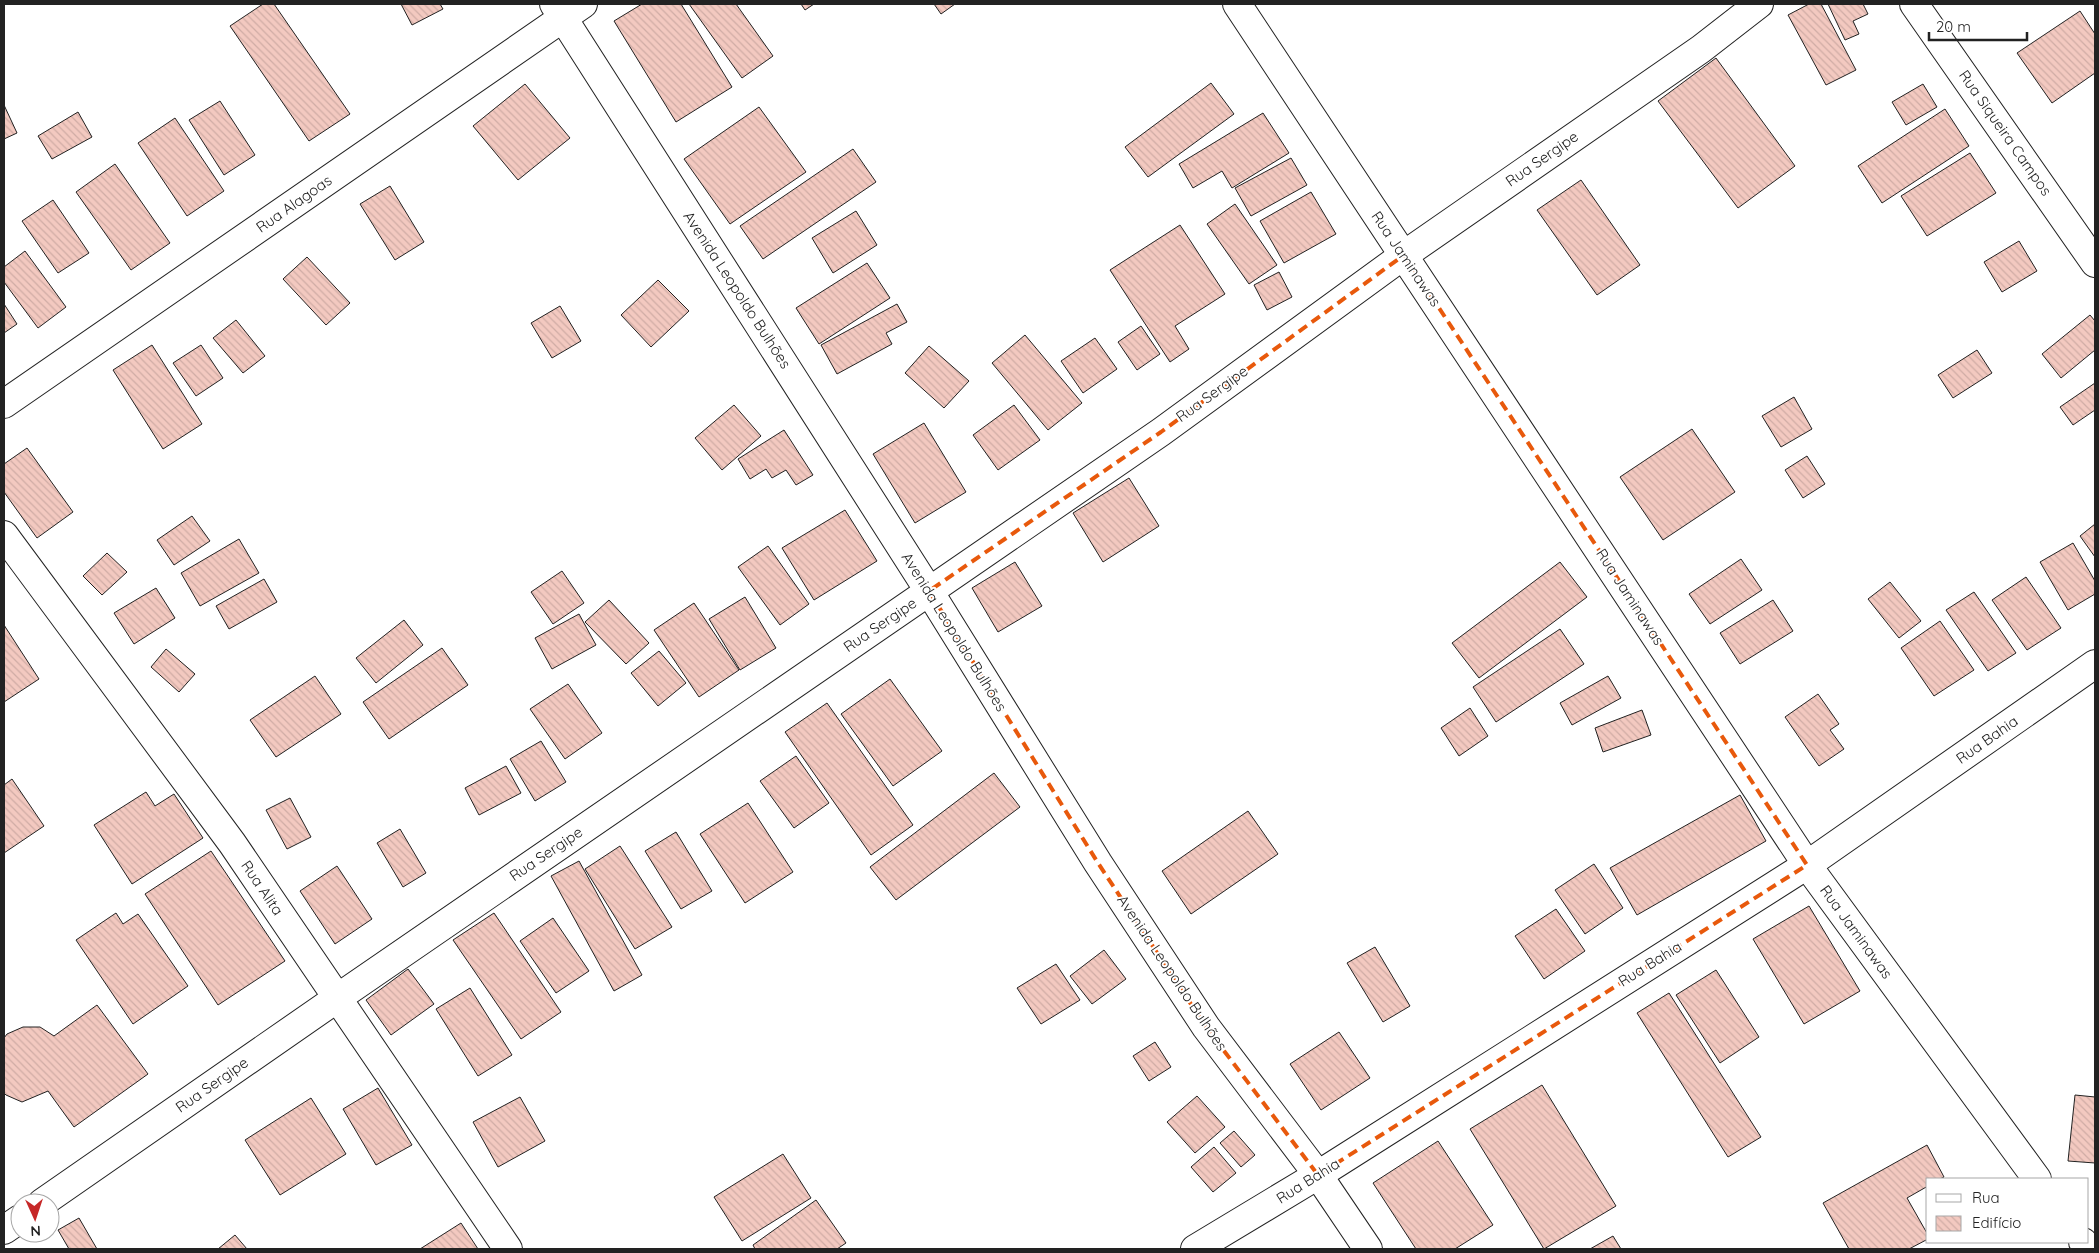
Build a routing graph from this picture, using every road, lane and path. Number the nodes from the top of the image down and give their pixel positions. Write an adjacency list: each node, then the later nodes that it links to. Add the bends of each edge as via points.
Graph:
1 (1237, 4): 5 (street, Rua Jaminawas)
2 (1760, 4): 5 (street, Rua Sergipe)
3 (1914, 4): 6 (street, Rua Siqueira Campos)
4 (567, 9): 7 (street, Rua Alagoas); 9 (street, Avenida Leopoldo Bulhões)
5 (1404, 255): 9 (street, Rua Sergipe, via 1161,432); 11 (street, Rua Jaminawas)
6 (2095, 263)
7 (4, 404)
8 (4, 535): 12 (street, Rua Alita, via 232,843)
9 (929, 591): 12 (street, Rua Sergipe); 13 (street, Avenida Leopoldo Bulhões, via 1098,863 1201,1018)
10 (2095, 664): 11 (street, Rua Bahia)
11 (1807, 865): 13 (street, Rua Bahia); 14 (street, Rua Jaminawas)
12 (336, 999): 15 (street, Rua Sergipe); 16 (street, Rua Alita)
13 (1318, 1175): 17 (street, Rua Bahia); 18 (street, Avenida Leopoldo Bulhões)
14 (2036, 1178)
15 (56, 1193)
16 (508, 1249)
17 (1195, 1249)
18 (1368, 1249)

